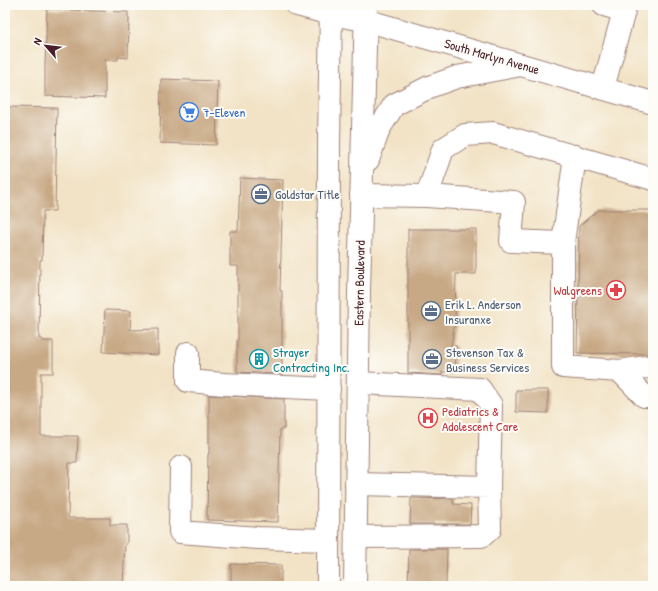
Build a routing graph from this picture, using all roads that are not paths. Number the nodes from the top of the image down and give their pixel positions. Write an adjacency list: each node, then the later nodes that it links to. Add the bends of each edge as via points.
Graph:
1 (296, 5): 3 (main road, South Marlyn Avenue)
2 (617, 7): 6 (main road)
3 (330, 9): 4 (main road, South Marlyn Avenue); 17 (main road)
4 (365, 12): 5 (main road, South Marlyn Avenue); 10 (main road, Eastern Boulevard)
5 (521, 64): 6 (main road, South Marlyn Avenue); 10 (main road, via 457,77 429,87 394,105 379,129)
6 (604, 88): 7 (main road, South Marlyn Avenue)
7 (653, 103)
8 (575, 156): 9 (main road); 11 (main road, via 493,133 466,135 443,149); 12 (main road)
9 (653, 179)
10 (361, 186): 11 (main road); 16 (main road, Eastern Boulevard)
11 (427, 196): 12 (main road, via 514,202 511,241)
12 (563, 243): 15 (main road, via 563,368)
13 (188, 353): 17 (main road, via 188,381)
14 (653, 366): 15 (main road)
15 (620, 371): 18 (main road, via 644,396)
16 (358, 383): 20 (main road, Eastern Boulevard); 21 (main road, via 480,390 491,405)
17 (329, 389): 23 (main road)
18 (653, 396)
19 (181, 467): 23 (main road, via 180,532)
20 (356, 484): 21 (main road); 22 (main road, Eastern Boulevard)
21 (489, 486): 22 (main road, via 490,529 482,536)
22 (356, 537): 25 (main road, Eastern Boulevard)
23 (328, 540): 24 (main road)
24 (328, 586)
25 (355, 586)

